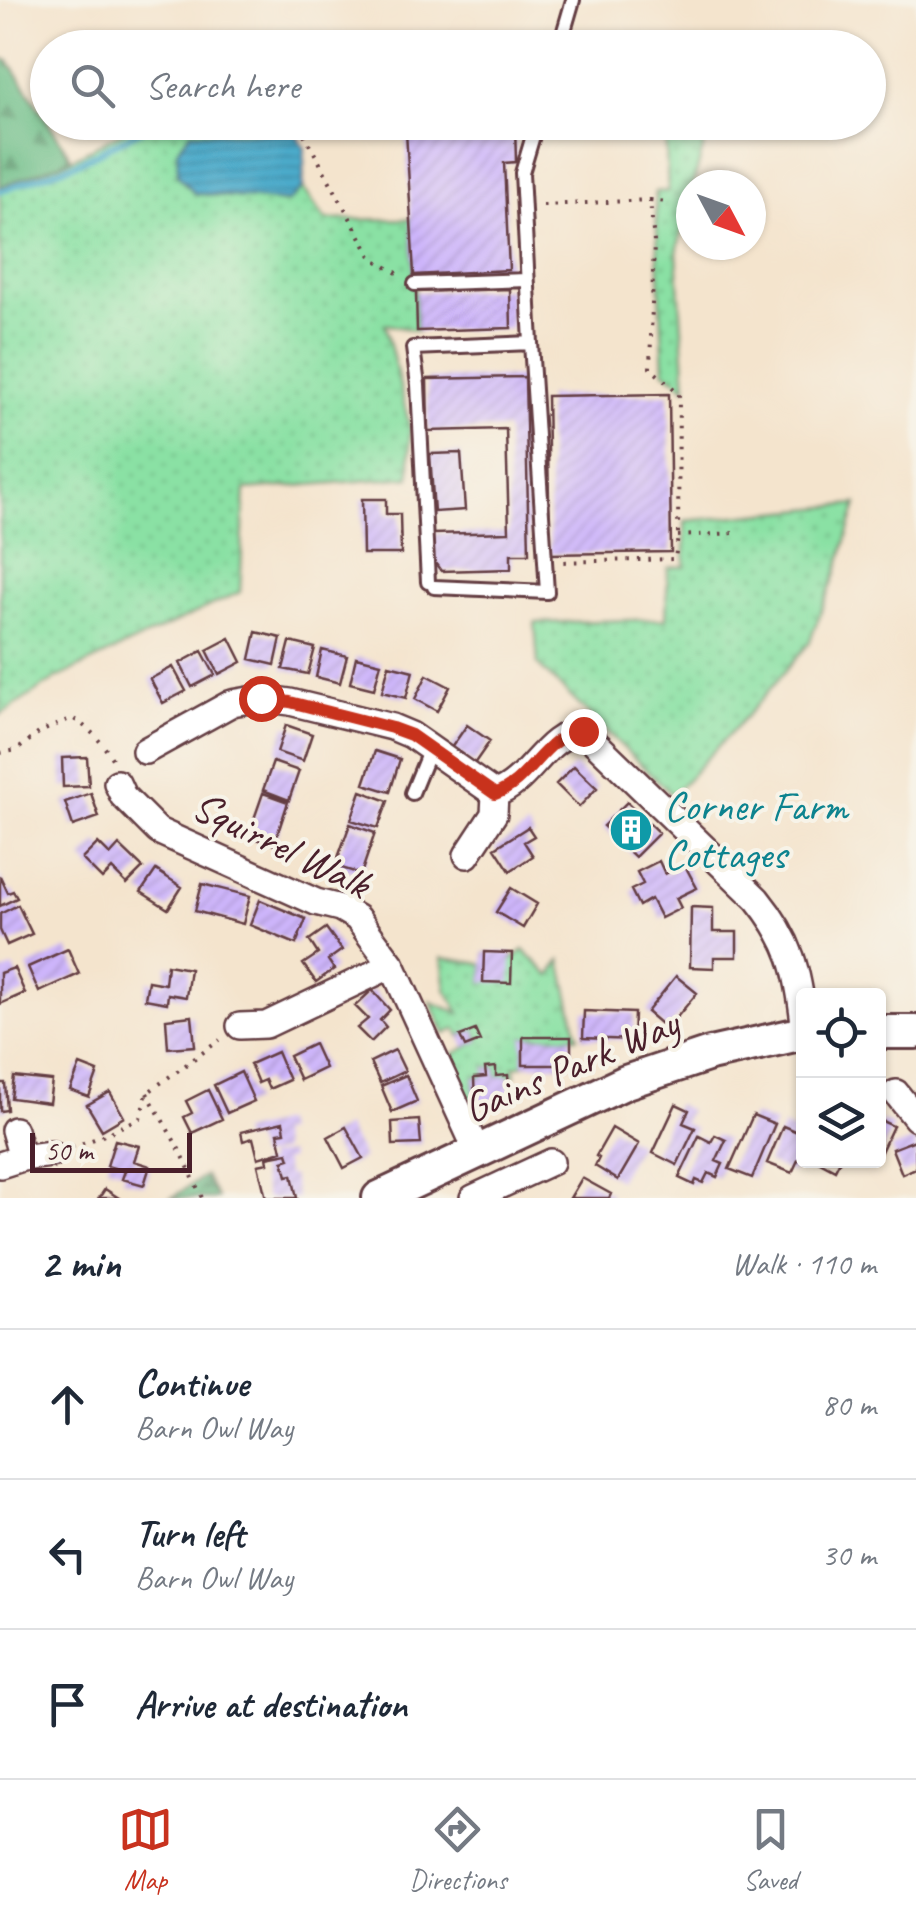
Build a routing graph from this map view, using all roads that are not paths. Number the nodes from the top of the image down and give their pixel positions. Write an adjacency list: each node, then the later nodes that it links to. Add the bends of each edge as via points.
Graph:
1 (573, 0): 2 (lane)
2 (564, 30)
3 (532, 140): 4 (lane, via 522,173)
4 (528, 280): 5 (lane); 6 (lane)
5 (415, 284)
6 (531, 343): 6 (lane, via 413,348 431,585 546,592)
7 (152, 738): 8 (street, via 232,703 261,698 392,728)
8 (430, 748): 10 (lane); 11 (street)
9 (116, 783): 13 (street, Squirrel Walk, via 158,831 358,918)
10 (412, 792)
11 (495, 794): 12 (street, via 494,814); 14 (street, via 516,783 561,737 583,731 758,899 790,952)
12 (468, 855)
13 (392, 965): 15 (street, via 266,1025); 22 (street, Squirrel Walk)
14 (799, 988)
15 (240, 1026)
16 (886, 1032): 17 (street)
17 (916, 1032)
18 (796, 1035): 22 (street, Gains Park Way, via 626,1082)
19 (896, 1093): 20 (street)
20 (916, 1118)
21 (14, 1130): 24 (street)
22 (477, 1151): 27 (street, Gains Park Way)
23 (51, 1154): 24 (street)
24 (11, 1162)
25 (551, 1162): 26 (street)
26 (522, 1188): 28 (street)
27 (379, 1198)
28 (473, 1198)

